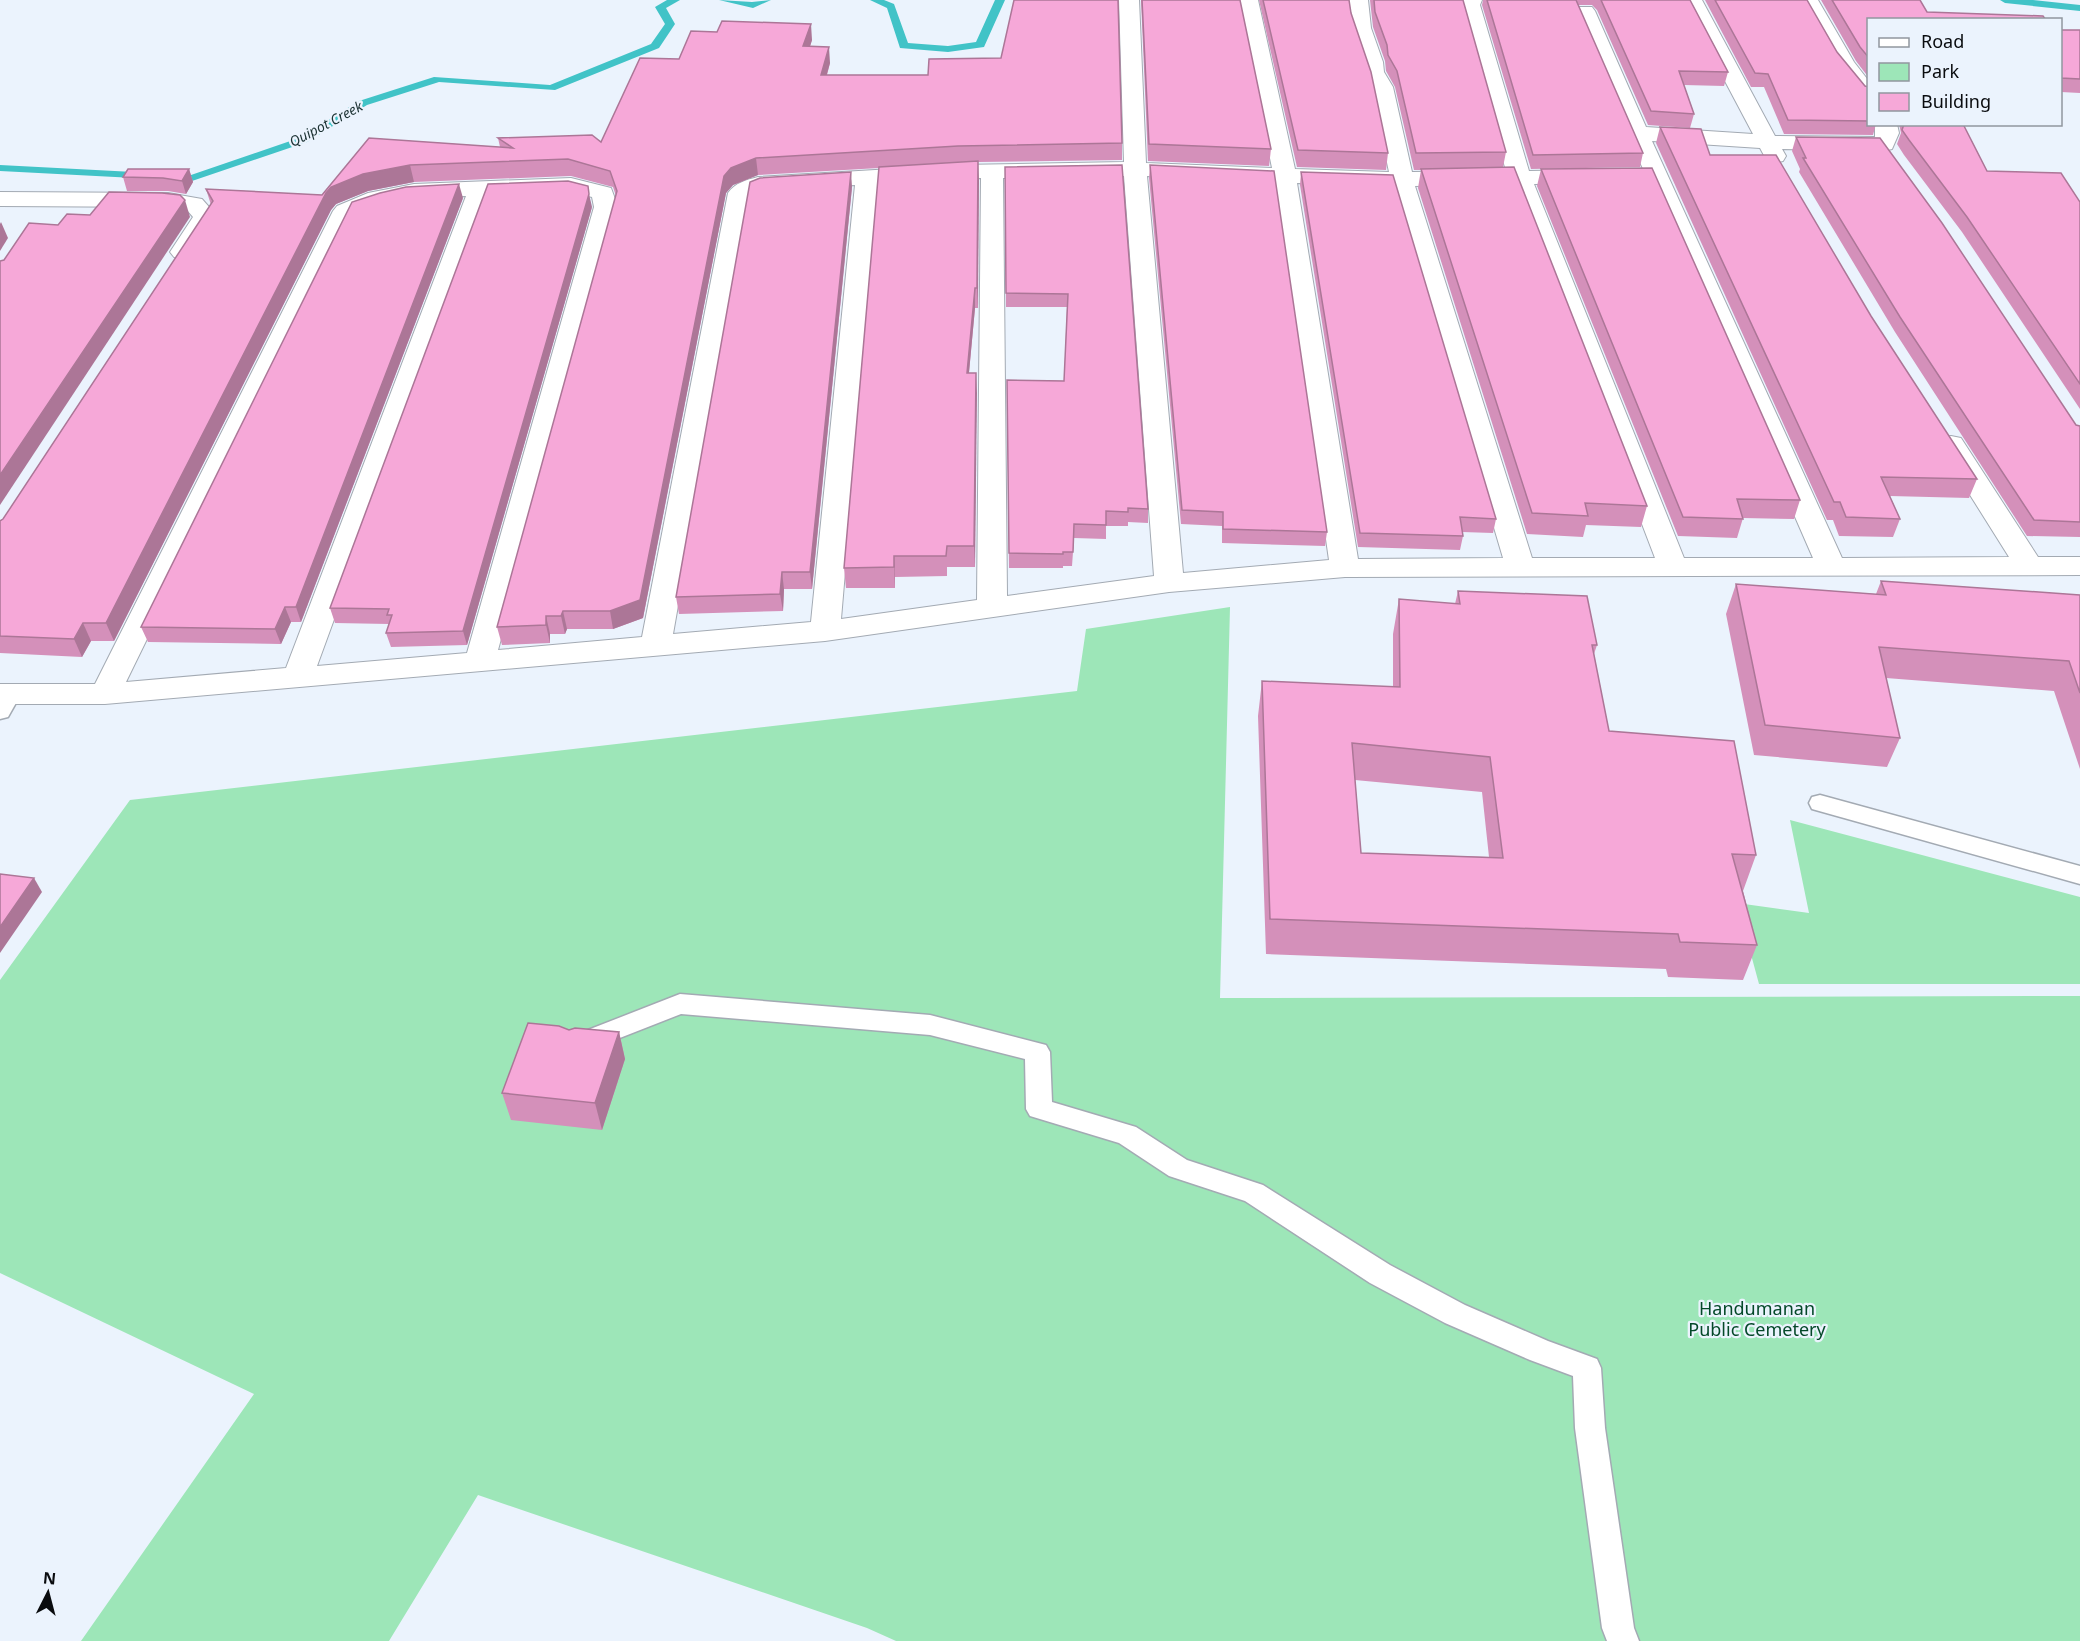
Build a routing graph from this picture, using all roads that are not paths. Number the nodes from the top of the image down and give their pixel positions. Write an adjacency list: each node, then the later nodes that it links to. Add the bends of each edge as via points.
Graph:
1 (1129, 0): 12 (street)
2 (1248, 0): 15 (street)
3 (1358, 0): 18 (street, via 1361,28 1382,87)
4 (1472, 0): 19 (street, via 1470,5 1510,154)
5 (1692, 0): 10 (street)
6 (1808, 0): 8 (street, via 1845,64)
7 (1586, 11): 9 (street)
8 (1867, 92)
9 (1638, 133): 10 (street); 16 (street)
10 (1767, 142): 11 (street); 14 (street)
11 (1888, 144)
12 (1135, 169): 13 (street); 15 (street); 30 (street)
13 (992, 171): 17 (street); 31 (street)
14 (1785, 172)
15 (1285, 176): 18 (street); 29 (street)
16 (1659, 176): 19 (street); 28 (street)
17 (867, 177): 32 (street); 33 (street, via 758,184 740,193)
18 (1402, 178): 19 (street); 26 (street)
19 (1521, 179): 27 (street)
20 (481, 187): 34 (street, via 571,185 603,193 606,207); 35 (street); 36 (street, via 414,191 376,198 345,211)
21 (0, 199): 22 (street, via 44,208 168,200 194,204 205,216)
22 (167, 275)
23 (1936, 420): 24 (street)
24 (2029, 566): 25 (street); 28 (street)
25 (2080, 566)
26 (1520, 567): 27 (street); 29 (street)
27 (1673, 567): 28 (street)
28 (1832, 567)
29 (1345, 568): 30 (street)
30 (1169, 583): 31 (street)
31 (992, 609): 32 (street)
32 (825, 631): 33 (street)
33 (656, 645): 34 (street)
34 (480, 662): 35 (street)
35 (298, 676): 36 (street)
36 (105, 694): 37 (street)
37 (3, 700)
38 (1820, 803): 39 (lane)
39 (2080, 875)
40 (577, 1045): 41 (lane, via 680,1004 930,1025 1037,1052 1039,1109 1127,1135 1178,1168 1254,1193 1380,1274 1437,1304 1587,1368 1590,1428)
41 (1623, 1641)

